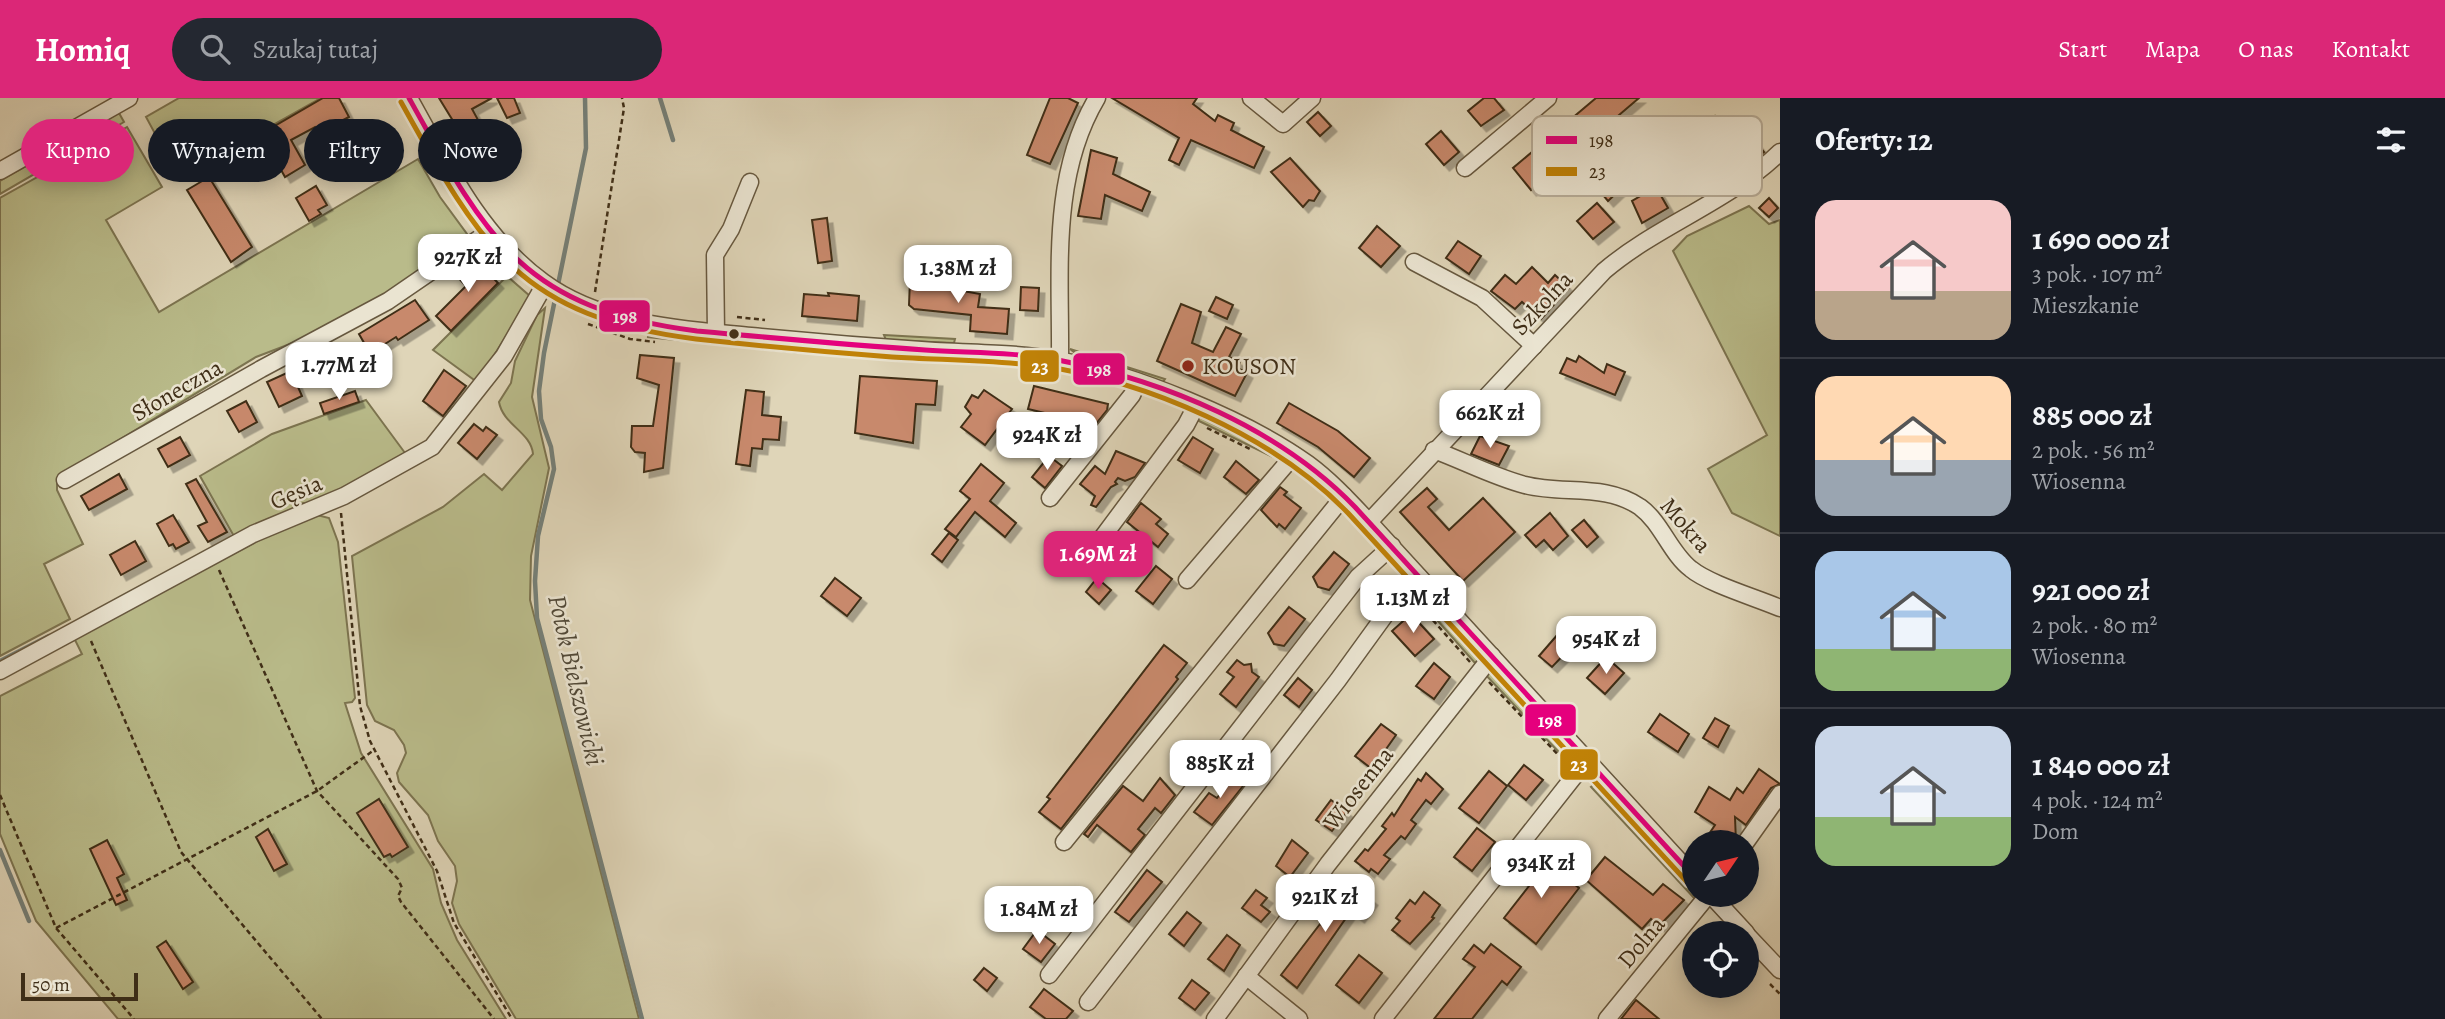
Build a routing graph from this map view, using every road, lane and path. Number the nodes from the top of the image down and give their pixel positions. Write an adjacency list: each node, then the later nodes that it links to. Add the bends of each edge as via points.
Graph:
1 (129, 98): 11 (street)
2 (409, 98): 14 (street, via 464,196)
3 (622, 98): 17 (path)
4 (1097, 98): 20 (street, via 1074,143 1063,194)
5 (1251, 98): 6 (street, via 1283,124)
6 (1312, 98)
7 (1548, 98): 10 (street)
8 (1780, 152): 9 (street, Szkolna)
9 (1762, 167)
10 (1465, 168)
11 (0, 171)
12 (750, 182): 18 (street, via 715,256)
13 (1719, 196): 19 (street, Szkolna, via 1630,249)
14 (490, 230): 16 (street); 25 (street, Słoneczna, via 388,301)
15 (1414, 262): 19 (street, via 1482,298)
16 (547, 285): 18 (street, via 636,321); 26 (street, Gęsia, via 504,356 432,447)
17 (595, 295)
18 (716, 332): 20 (street)
19 (1534, 346): 23 (street, Szkolna)
20 (1060, 360): 21 (street)
21 (1138, 382): 22 (street); 28 (street)
22 (1196, 406): 24 (street); 31 (street)
23 (1434, 450): 29 (street, Szkolna); 35 (street, Mokra, via 1524,485 1610,494 1640,507 1690,569)
24 (1294, 455): 27 (street); 34 (street)
25 (65, 480)
26 (344, 496): 32 (street, Gęsia); 39 (path, via 341,542 360,706)
27 (1344, 496): 29 (street); 45 (street)
28 (1050, 498)
29 (1369, 522): 30 (street)
30 (1392, 547): 33 (street); 54 (street, via 1358,577)
31 (1090, 554)
32 (213, 556): 36 (street, Gęsia); 41 (path)
33 (1419, 577): 37 (street); 56 (street, via 1396,600)
34 (1187, 580)
35 (1780, 608)
36 (84, 625): 38 (street, Gęsia); 46 (path)
37 (1492, 656): 40 (street); 55 (street, Wiosenna)
38 (0, 671)
39 (374, 750): 41 (path); 60 (path, via 438,871 454,923)
40 (1587, 760): 47 (street); 63 (street)
41 (317, 791): 46 (path); 59 (path, via 398,879 401,902)
42 (1780, 794): 44 (street)
43 (0, 795): 51 (path)
44 (1754, 830)
45 (1064, 842)
46 (184, 858): 51 (path); 58 (path)
47 (1682, 864)
48 (1699, 907): 64 (street, Dolna)
49 (1722, 907): 50 (street)
50 (1735, 921)
51 (56, 928): 57 (path)
52 (1759, 947): 53 (street)
53 (1780, 970)
54 (1049, 975)
55 (1246, 976): 61 (street, Wiosenna); 62 (street)
56 (1088, 1002)
57 (134, 1019)
58 (322, 1019)
59 (494, 1019)
60 (512, 1019)
61 (1214, 1019)
62 (1299, 1019)
63 (1383, 1019)
64 (1607, 1019)

